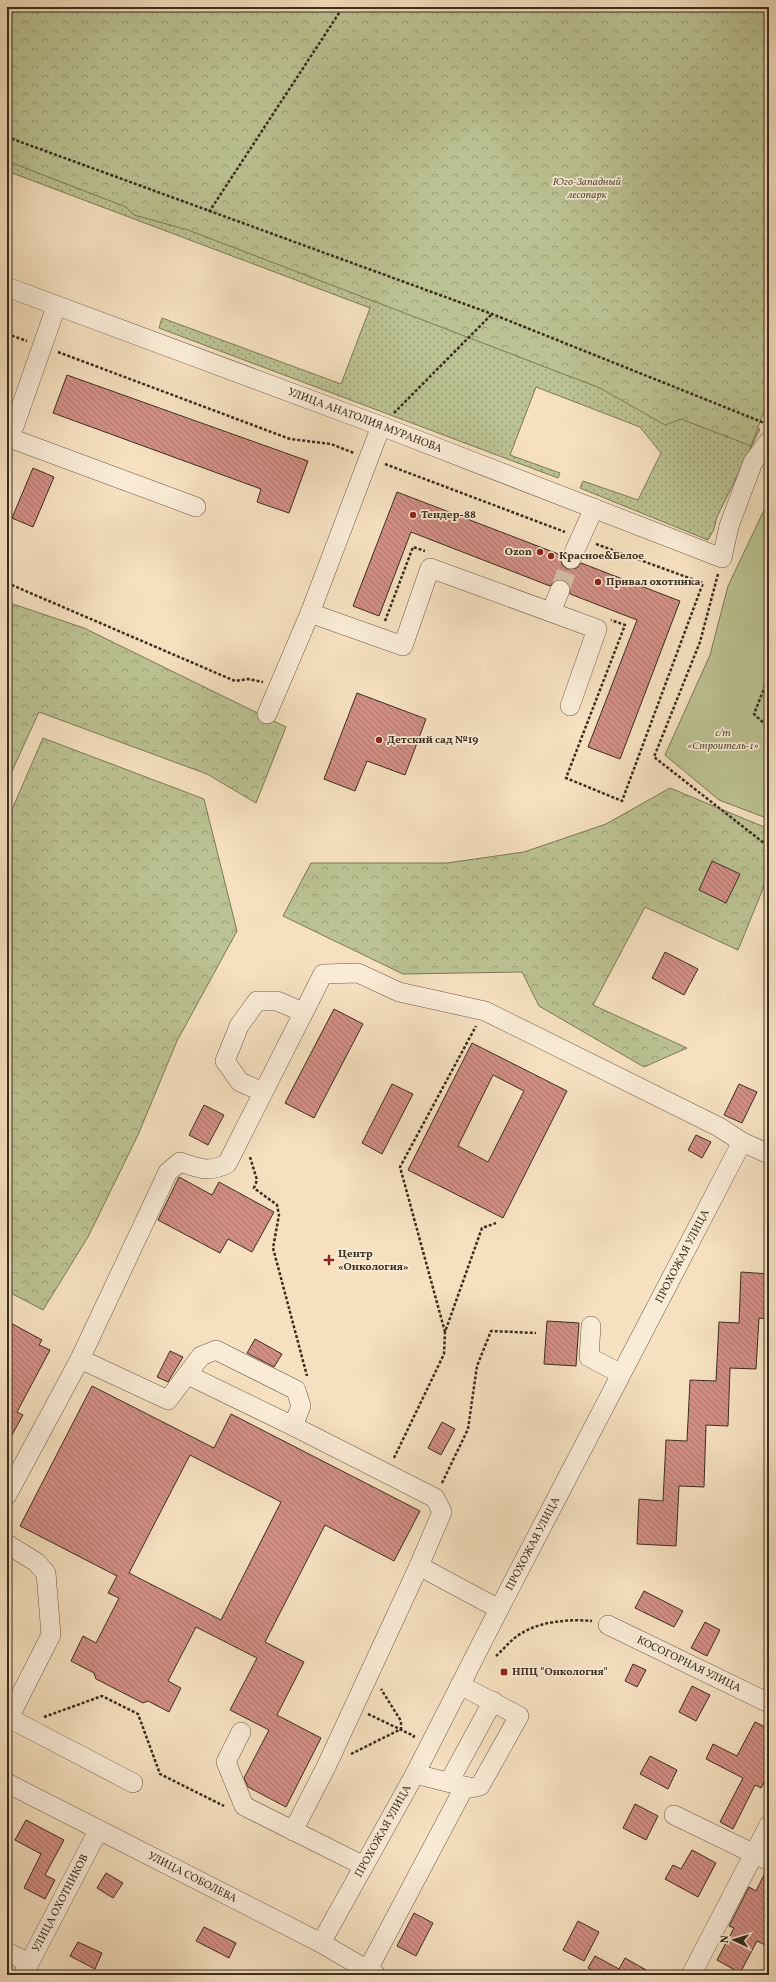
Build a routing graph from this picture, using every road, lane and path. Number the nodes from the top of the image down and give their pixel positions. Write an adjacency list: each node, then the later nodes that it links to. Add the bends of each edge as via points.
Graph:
1 (343, 7): 3 (path)
2 (7, 137): 3 (path)
3 (209, 212): 6 (path)
4 (7, 288): 5 (street, УЛИЦА АНАТОЛИЯ МУРАНОВА)
5 (56, 307): 8 (street); 10 (street, УЛИЦА АНАТОЛИЯ МУРАНОВА)
6 (492, 314): 9 (path); 10 (path)
7 (7, 334): 8 (path)
8 (43, 346): 11 (street); 13 (path, via 290,439 331,444)
9 (769, 425)
10 (381, 426): 13 (street); 15 (street, УЛИЦА АНАТОЛИЯ МУРАНОВА)
11 (8, 437): 14 (street)
12 (769, 441): 18 (street, via 754,462 729,526)
13 (368, 458): 16 (path); 23 (street)
14 (196, 507)
15 (594, 508): 16 (street); 18 (street, УЛИЦА АНАТОЛИЯ МУРАНОВА)
16 (581, 538): 19 (street); 24 (path, via 703,583 622,801 566,778 625,624)
17 (428, 552): 25 (path, via 413,547)
18 (722, 558): 31 (path, via 700,642 654,757)
19 (571, 559)
20 (7, 584): 27 (path, via 235,681 248,678)
21 (560, 590): 22 (street)
22 (551, 612): 23 (street, via 430,568 403,646); 28 (street, via 597,629)
23 (310, 613): 27 (street)
24 (604, 617)
25 (382, 628)
26 (769, 676): 30 (path, via 754,714)
27 (279, 686): 29 (street)
28 (570, 706)
29 (267, 714)
30 (769, 728)
31 (769, 847)
32 (485, 1011): 33 (street, via 399,992 358,973 323,974); 36 (street, via 719,1127); 40 (path, via 400,1167)
33 (303, 1012): 34 (street); 34 (street, via 277,1001 257,1001 239,1026 225,1061 240,1082)
34 (263, 1092): 35 (street)
35 (239, 1140): 42 (street, via 227,1164 214,1170 180,1162 168,1172); 45 (path, via 250,1154 257,1180 254,1188 277,1205 279,1215 273,1248)
36 (742, 1142): 37 (street); 43 (street, ПРОХОЖАЯ УЛИЦА)
37 (769, 1154)
38 (496, 1223): 40 (path, via 482,1228)
39 (591, 1326): 43 (street, via 589,1357)
40 (445, 1332): 47 (path, via 444,1354)
41 (536, 1333): 49 (path, via 491,1331 477,1366 468,1429)
42 (80, 1359): 44 (street, via 168,1400); 48 (street)
43 (621, 1374): 52 (street, ПРОХОЖАЯ УЛИЦА)
44 (188, 1375): 46 (street); 46 (street, via 201,1356 216,1350 296,1390 301,1406)
45 (309, 1384)
46 (293, 1426): 47 (street)
47 (387, 1473): 49 (street)
48 (7, 1495)
49 (435, 1498): 51 (street, via 442,1512)
50 (7, 1544): 60 (street, via 36,1562 46,1573 51,1634)
51 (419, 1566): 52 (street); 55 (street)
52 (499, 1609): 56 (street, ПРОХОЖАЯ УЛИЦА)
53 (608, 1625): 54 (path, via 577,1619 551,1622 521,1633); 58 (street, КОСОГОРНАЯ УЛИЦА)
54 (492, 1662)
55 (370, 1670): 59 (street); 61 (path, via 401,1721)
56 (460, 1685): 57 (street); 65 (street, ПРОХОЖАЯ УЛИЦА)
57 (494, 1701): 68 (street); 68 (street, via 519,1716 480,1786 471,1788)
58 (769, 1703)
59 (353, 1707): 61 (path); 64 (street)
60 (12, 1722): 67 (street); 69 (path, via 102,1696 138,1714 160,1774)
61 (401, 1729): 63 (path); 64 (path)
62 (241, 1732): 73 (street, via 226,1762 244,1806)
63 (414, 1736)
64 (326, 1767): 73 (street)
65 (415, 1774): 68 (street); 75 (street, ПРОХОЖАЯ УЛИЦА)
66 (7, 1783): 72 (street, УЛИЦА СОБОЛЕВА)
67 (133, 1783)
68 (457, 1784): 79 (street)
69 (228, 1808)
70 (674, 1815): 74 (street)
71 (769, 1825): 74 (street)
72 (98, 1831): 76 (street, УЛИЦА СОБОЛЕВА); 78 (street, УЛИЦА ОХОТНИКОВ)
73 (293, 1831): 75 (street)
74 (762, 1857): 80 (street)
75 (364, 1866): 76 (street, ПРОХОЖАЯ УЛИЦА)
76 (321, 1943): 79 (street, УЛИЦА СОБОЛЕВА)
77 (7, 1952): 78 (street)
78 (26, 1969)
79 (369, 1974)
80 (692, 1975)

